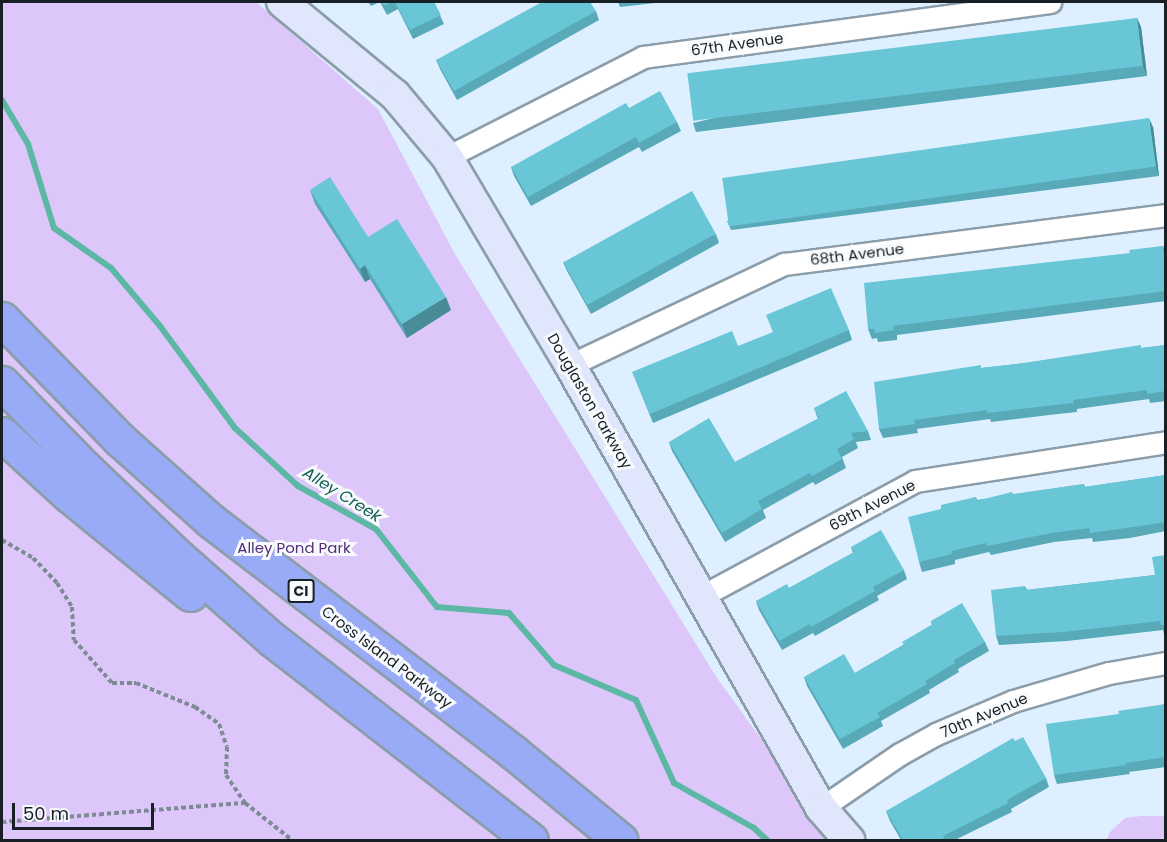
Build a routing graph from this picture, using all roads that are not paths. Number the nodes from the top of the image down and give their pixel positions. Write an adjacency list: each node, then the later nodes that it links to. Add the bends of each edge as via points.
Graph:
1 (282, 2): 3 (main road, Douglaston Parkway, via 395,95)
2 (1050, 2): 3 (street, 67th Avenue, via 644,57)
3 (447, 157): 6 (main road, Douglaston Parkway)
4 (1166, 215): 6 (street, 68th Avenue, via 784,264)
5 (2, 319): 17 (highway, Cross Island Parkway / CI, via 119,439 211,521 513,752)
6 (570, 365): 12 (main road, Douglaston Parkway)
7 (2, 383): 14 (highway, via 84,468 257,626)
8 (2, 426): 11 (highway)
9 (2, 434): 11 (highway)
10 (1166, 442): 12 (street, 69th Avenue, via 915,481)
11 (161, 572): 14 (highway)
12 (700, 597): 15 (main road, Douglaston Parkway)
13 (1166, 663): 15 (street, 70th Avenue, via 1109,673 1013,701 909,749)
14 (468, 791): 16 (highway)
15 (821, 808): 18 (main road, Douglaston Parkway)
16 (531, 840)
17 (620, 840)
18 (849, 840)

